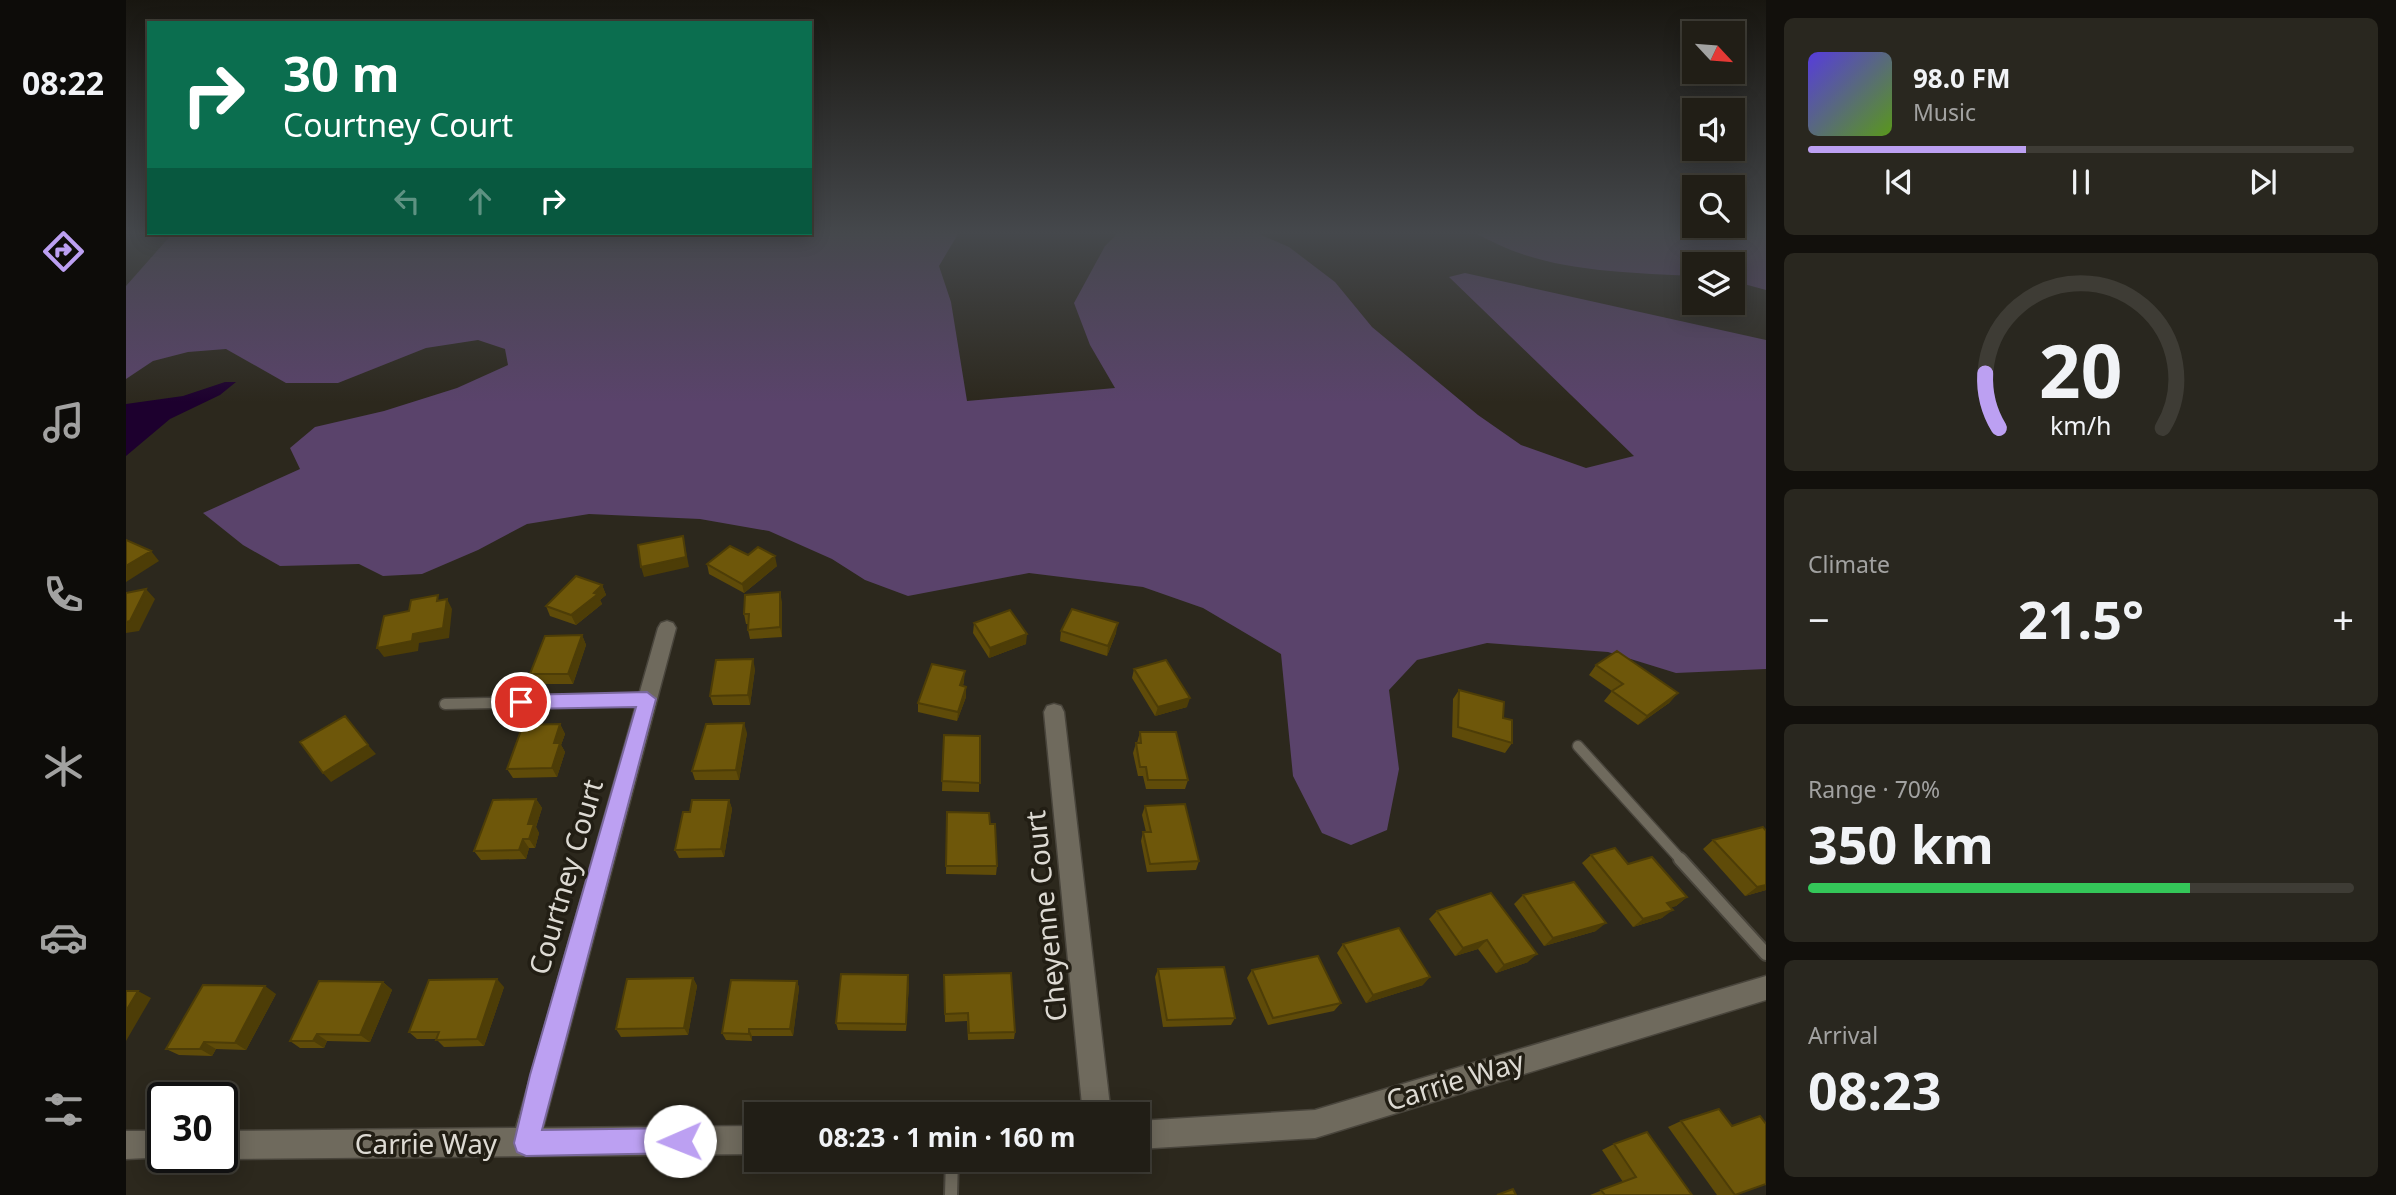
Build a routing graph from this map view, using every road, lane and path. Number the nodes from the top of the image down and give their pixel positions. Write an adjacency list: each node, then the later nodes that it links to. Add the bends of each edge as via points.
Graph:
1 (667, 628): 2 (street, Courtney Court)
2 (647, 699): 3 (lane); 11 (street, Courtney Court)
3 (445, 704)
4 (1054, 712): 8 (street, Cheyenne Court)
5 (1578, 746): 6 (lane)
6 (1766, 954)
7 (1766, 988): 9 (street, Carrie Way, via 1315,1124)
8 (1096, 1102)
9 (1150, 1134)
10 (744, 1140): 11 (street, Carrie Way)
11 (526, 1143): 14 (street, Carrie Way)
12 (126, 1145): 13 (street)
13 (147, 1145)
14 (238, 1145)
15 (952, 1172): 16 (lane)
16 (951, 1195)

